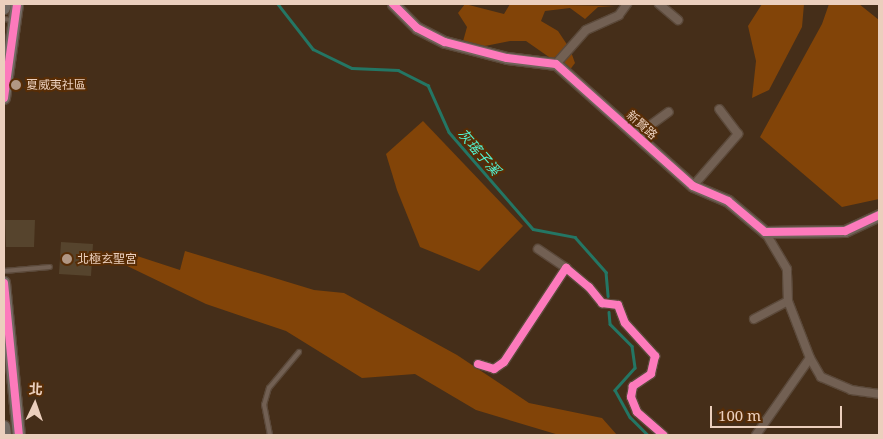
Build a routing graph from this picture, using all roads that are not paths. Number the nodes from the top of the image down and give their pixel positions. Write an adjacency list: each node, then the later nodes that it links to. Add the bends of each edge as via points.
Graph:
1 (5, 4): 6 (main road)
2 (17, 4): 7 (main road)
3 (393, 4): 9 (street, via 417,28 445,42 506,58)
4 (627, 4): 9 (street, via 619,15 586,30)
5 (659, 4): 8 (street)
6 (4, 8)
7 (9, 20): 10 (main road)
8 (678, 20)
9 (556, 64): 13 (street, 新賢路)
10 (4, 98)
11 (719, 109): 14 (street, via 738,134)
12 (669, 112): 13 (street)
13 (636, 135): 14 (street, 新賢路)
14 (693, 186): 16 (street, 新賢路, via 728,201)
15 (879, 216): 16 (street, via 845,231)
16 (765, 232): 22 (street, via 787,268)
17 (538, 249): 19 (street)
18 (50, 268): 20 (lane)
19 (566, 268): 27 (street, via 504,362 494,369); 33 (street, via 602,303 618,305 624,323 655,356 651,374 633,386 631,397 637,412)
20 (4, 271)
21 (4, 283): 23 (main road)
22 (788, 301): 24 (street); 26 (street)
23 (5, 316): 31 (main road)
24 (754, 319)
25 (299, 352): 32 (lane, via 269,388 264,405)
26 (810, 358): 28 (street, via 821,378 851,390); 34 (street)
27 (478, 364)
28 (879, 394)
29 (4, 427): 30 (main road)
30 (5, 435)
31 (19, 435)
32 (270, 435)
33 (663, 435)
34 (756, 435)

